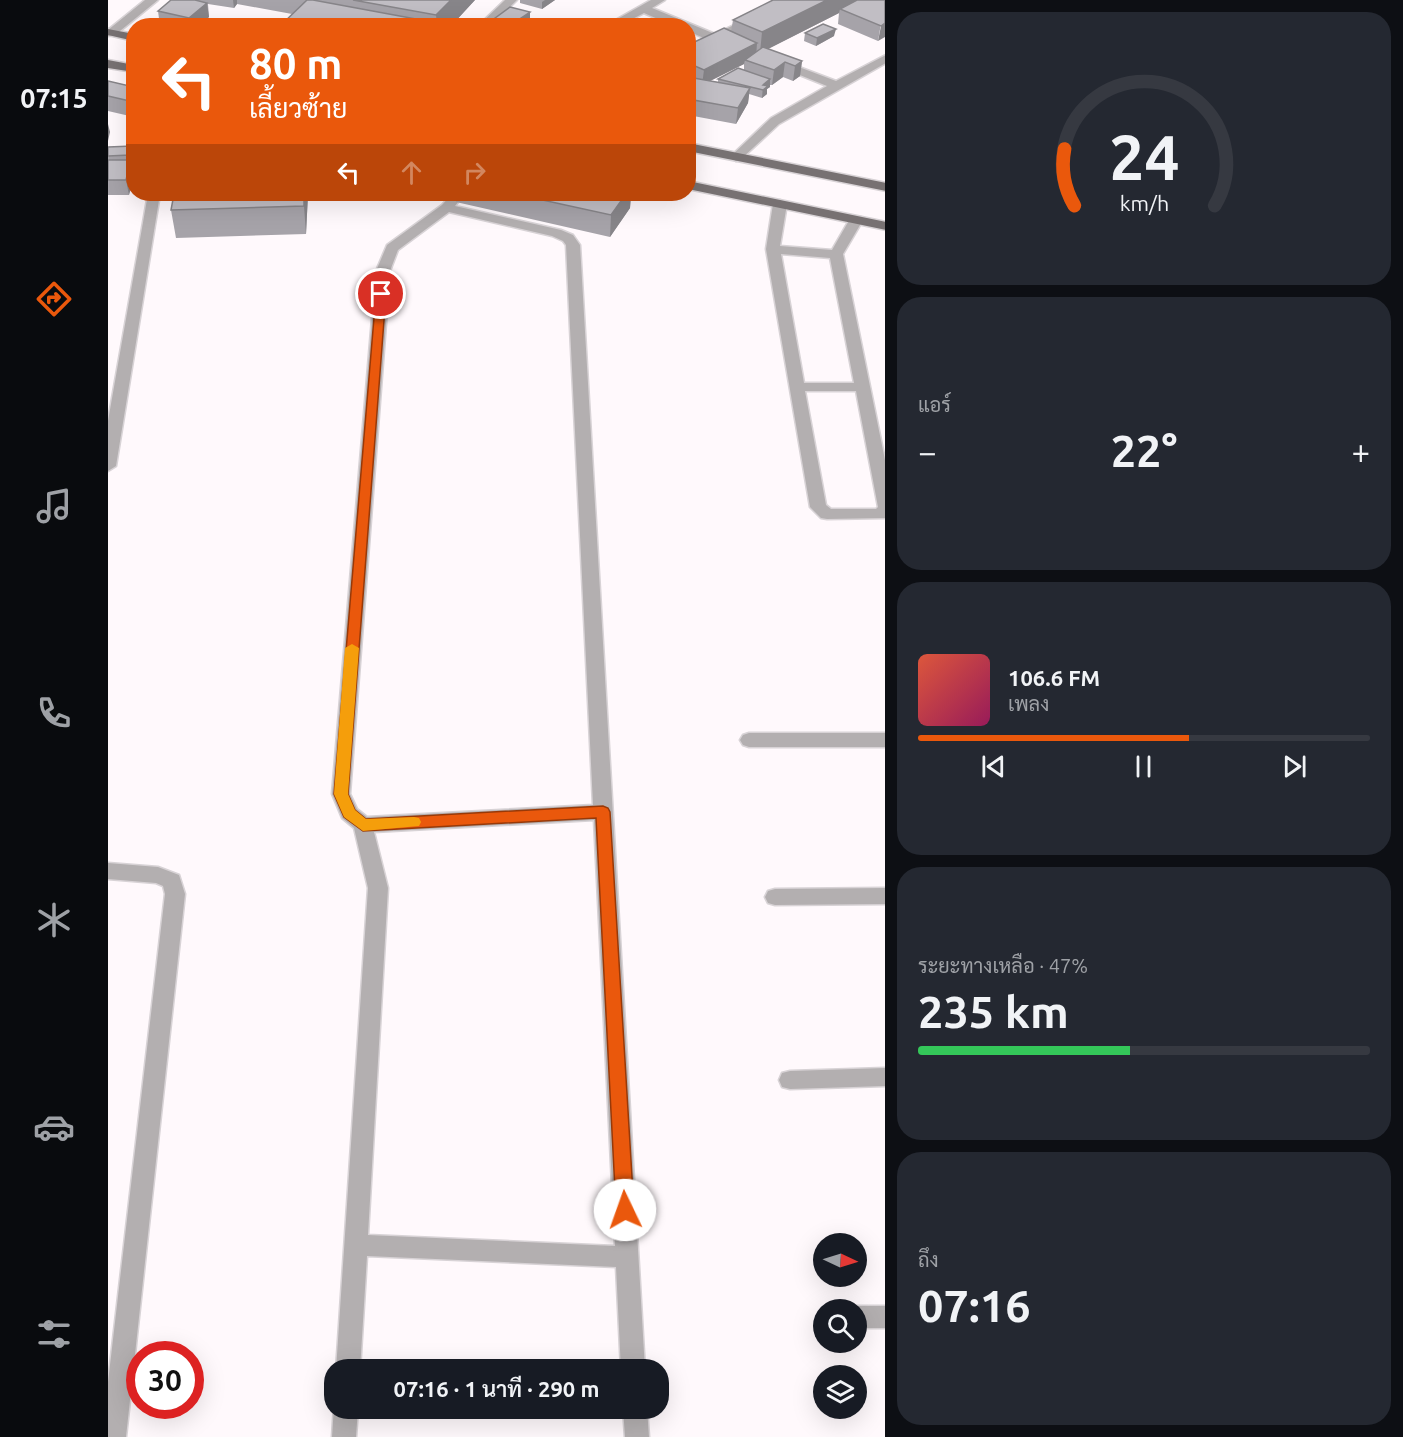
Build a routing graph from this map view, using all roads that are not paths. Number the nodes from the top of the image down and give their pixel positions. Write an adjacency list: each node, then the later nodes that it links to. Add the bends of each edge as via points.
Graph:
1 (152, 0): 6 (street)
2 (511, 0): 7 (street)
3 (659, 0): 5 (street)
4 (796, 0): 14 (street)
5 (645, 9): 8 (street); 9 (street)
6 (129, 18)
7 (492, 18)
8 (626, 18)
9 (667, 18)
10 (126, 20): 12 (street)
11 (696, 30): 14 (street)
12 (109, 33): 13 (main road)
13 (126, 36)
14 (715, 38): 15 (street); 16 (street)
15 (696, 48)
16 (748, 51)
17 (885, 58): 21 (street)
18 (770, 60): 21 (street)
19 (108, 64): 20 (main road)
20 (126, 67)
21 (837, 86): 23 (street, via 775,121)
22 (696, 149): 23 (main road)
23 (736, 157): 25 (main road)
24 (696, 187): 28 (main road)
25 (885, 187)
26 (153, 201): 35 (street)
27 (453, 201): 39 (street, via 556,232 573,245); 40 (street, via 392,248 383,271 341,794 349,813)
28 (780, 204): 29 (main road); 31 (street)
29 (856, 220): 30 (main road); 32 (street)
30 (885, 226)
31 (773, 249): 32 (street); 33 (street)
32 (836, 254): 34 (street)
33 (797, 387): 34 (street); 36 (street, via 818,507 827,514 880,514)
34 (862, 387): 36 (street)
35 (108, 466)
36 (885, 507)
37 (749, 740): 38 (street)
38 (885, 740)
39 (603, 812): 40 (street); 47 (street)
40 (363, 825): 46 (street, via 378,888)
41 (108, 871): 54 (street, via 158,875 172,881 175,894)
42 (885, 896): 43 (street)
43 (775, 897)
44 (885, 1077): 45 (street)
45 (790, 1080)
46 (356, 1245): 47 (street); 50 (street)
47 (627, 1257): 51 (street)
48 (867, 1317): 49 (street)
49 (885, 1317)
50 (349, 1359)
51 (632, 1359)
52 (345, 1419): 55 (street)
53 (636, 1419): 56 (street)
54 (114, 1437)
55 (344, 1437)
56 (637, 1437)

